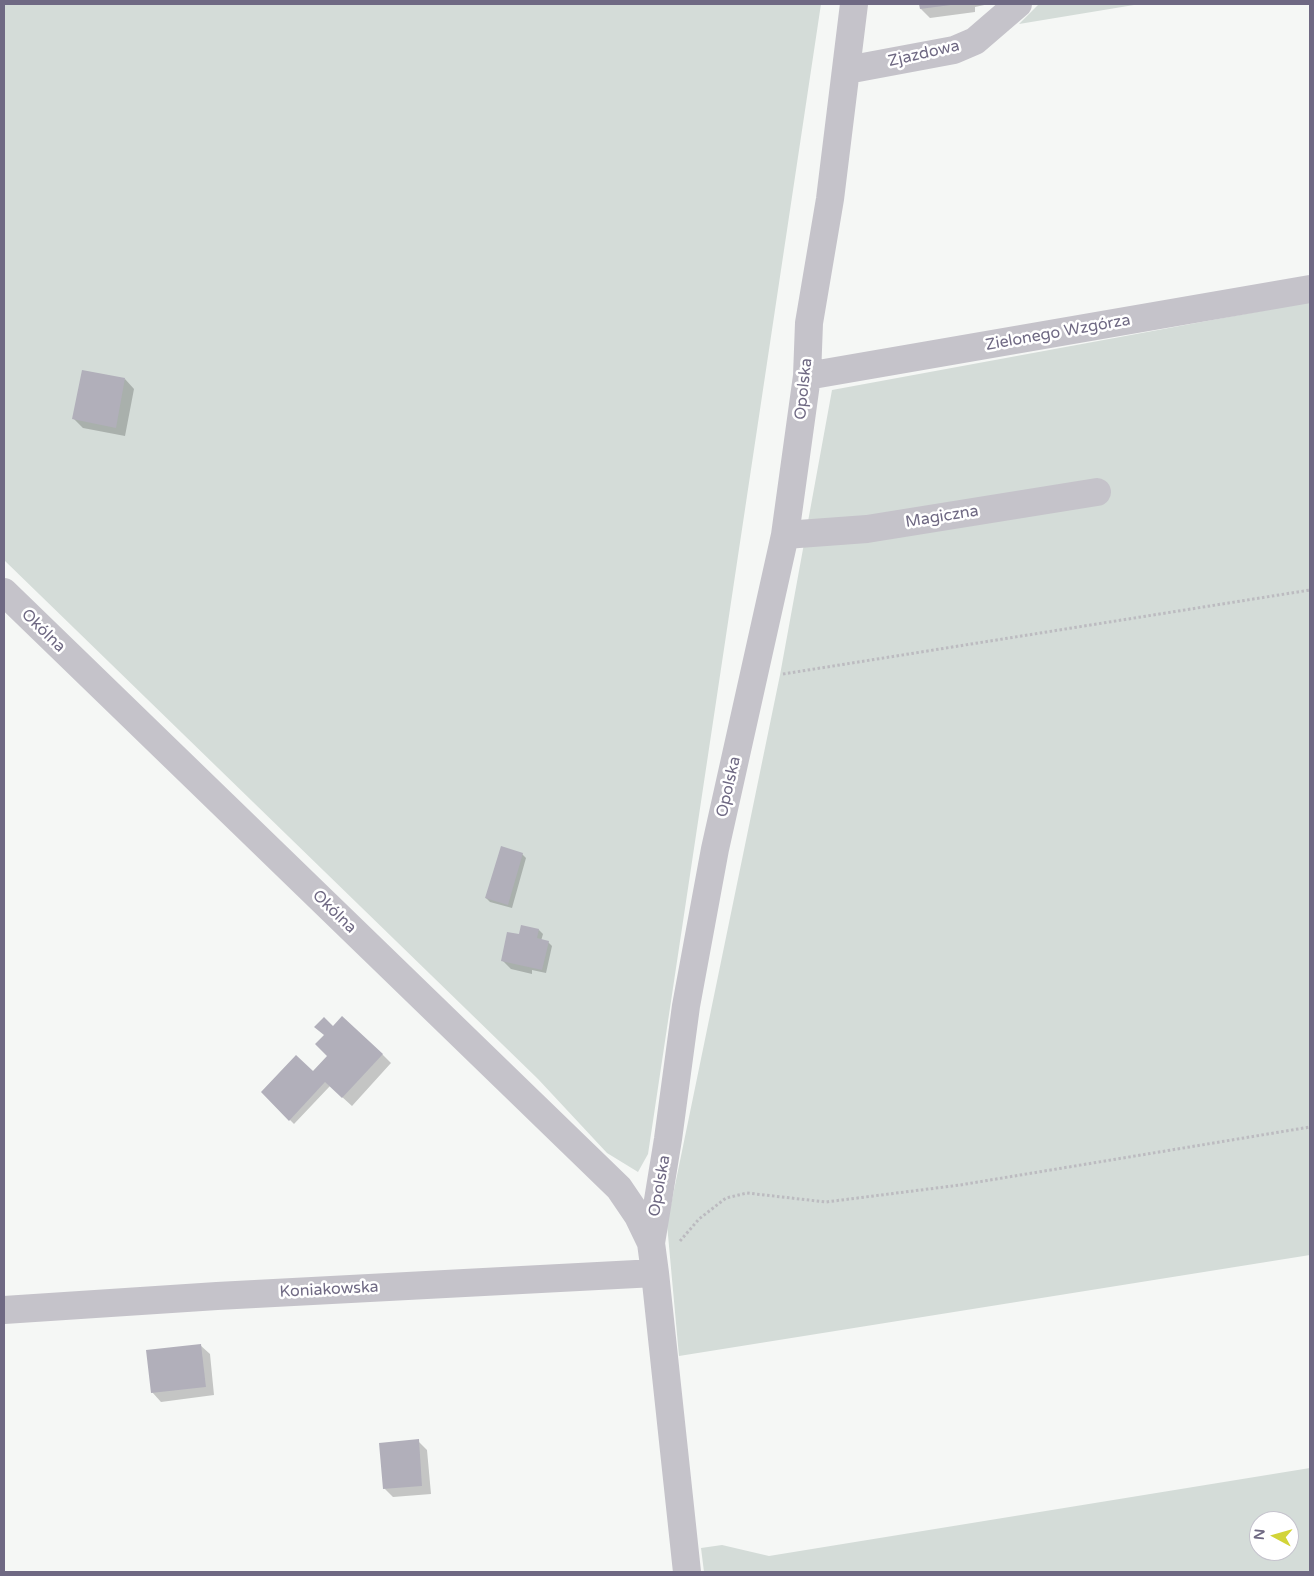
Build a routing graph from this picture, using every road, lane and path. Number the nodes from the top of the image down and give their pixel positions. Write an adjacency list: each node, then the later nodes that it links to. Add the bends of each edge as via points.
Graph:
1 (854, 4): 3 (street, Opolska)
2 (1018, 4): 3 (street, Zjazdowa, via 975,41 954,50)
3 (847, 70): 5 (street, Opolska, via 809,323)
4 (1310, 289): 5 (street, Zielonego Wzgórza)
5 (807, 376): 7 (street, Opolska)
6 (1097, 492): 7 (street, Magiczna, via 867,529)
7 (785, 535): 10 (street, Opolska)
8 (1310, 590): 10 (path, via 780,675)
9 (4, 592): 12 (street, Okólna, via 619,1188 638,1216)
10 (756, 668): 12 (street, Opolska, via 715,850 688,996)
11 (1310, 1127): 13 (path, via 960,1184 826,1202 747,1194 726,1198 699,1219)
12 (650, 1243): 13 (street, Opolska)
13 (655, 1273): 14 (street, Koniakowska); 15 (street, Opolska)
14 (4, 1310)
15 (688, 1572)

